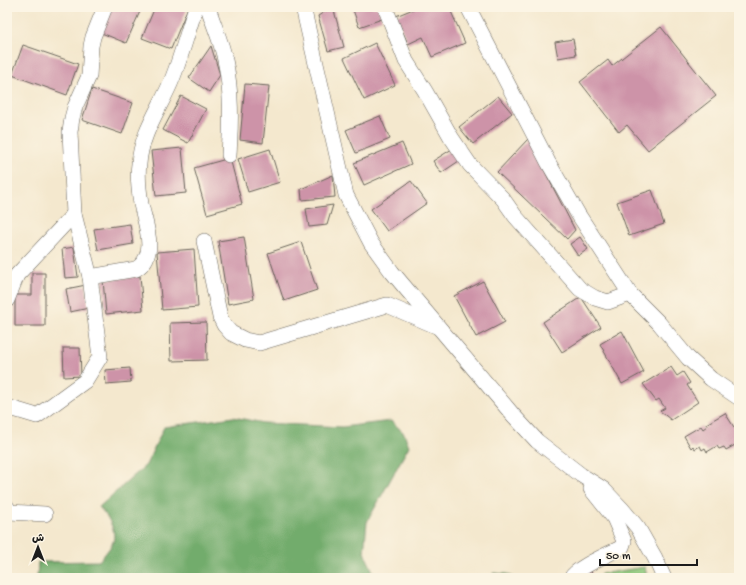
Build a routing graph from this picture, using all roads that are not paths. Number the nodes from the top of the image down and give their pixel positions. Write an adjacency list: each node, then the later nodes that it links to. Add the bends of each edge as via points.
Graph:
1 (105, 7): 8 (street, via 91,46 89,76 72,118 70,132)
2 (196, 7): 10 (street, via 173,77 149,126 141,151 138,177 149,239 146,259 142,266 136,269)
3 (208, 7): 7 (street, via 225,59 228,80 231,110)
4 (303, 7): 13 (street, via 346,195 371,243)
5 (384, 7): 11 (street, via 406,61 450,137 470,165 503,199 580,289 608,302)
6 (468, 7): 11 (street, via 578,214)
7 (229, 155)
8 (74, 214): 10 (street); 12 (street, via 17,275)
9 (204, 242): 13 (street, via 220,317 231,333 245,340 259,343 388,305)
10 (90, 277): 15 (street, via 100,356 85,381 37,416)
11 (630, 294): 14 (street, via 659,323 688,358 711,379)
12 (7, 300)
13 (440, 328): 16 (street, via 537,442)
14 (739, 398)
15 (7, 407)
16 (581, 475): 19 (street, via 614,518 624,541 622,547 574,573); 20 (street, via 603,489 638,528)
17 (7, 507): 18 (street, via 10,512)
18 (46, 514)
19 (571, 578)
20 (664, 578)

